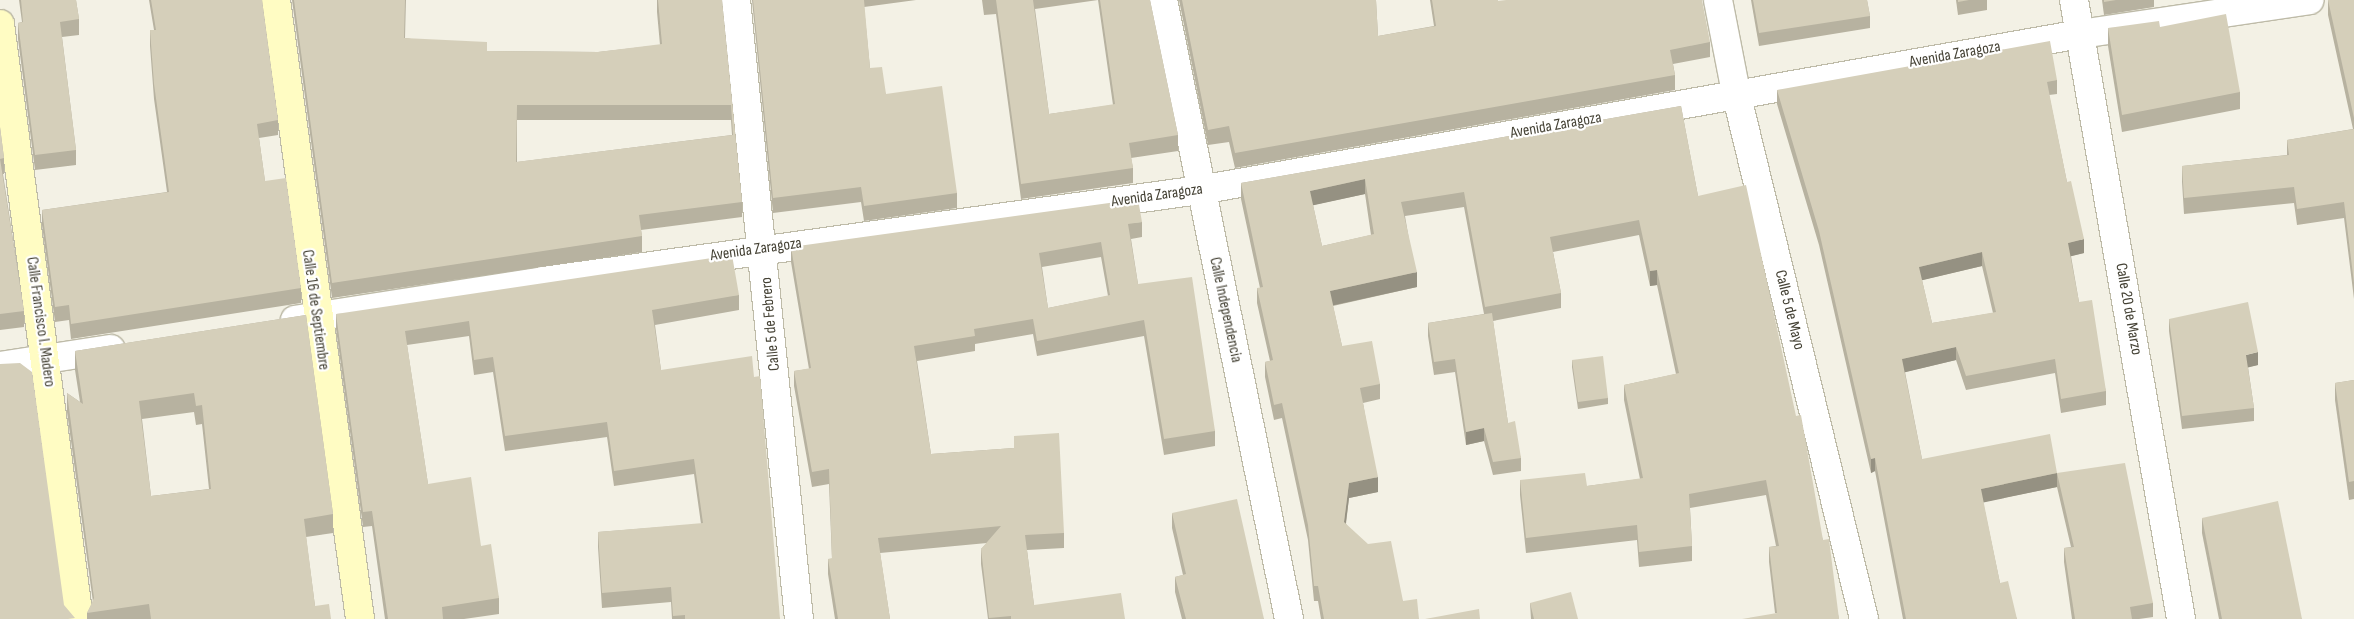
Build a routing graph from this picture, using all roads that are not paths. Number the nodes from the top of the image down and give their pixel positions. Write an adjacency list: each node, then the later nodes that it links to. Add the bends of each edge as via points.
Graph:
1 (276, 0): 12 (main road, Calle 16 de Septiembre)
2 (736, 0): 11 (street, Calle 5 de Febrero)
3 (1163, 0): 10 (street, Calle Independencia)
4 (1718, 0): 9 (street, Calle 5 de Mayo)
5 (2074, 0): 8 (street, Calle 20 de Marzo)
6 (2310, 0): 8 (street, Avenida Zaragoza)
7 (0, 24): 15 (main road, Calle Francisco I. Madero)
8 (2080, 34): 9 (street, Avenida Zaragoza); 22 (street, Calle 20 de Marzo)
9 (1736, 93): 10 (street, Avenida Zaragoza); 21 (street, Calle 5 de Mayo)
10 (1200, 190): 11 (street, Avenida Zaragoza); 20 (street, Calle Independencia)
11 (763, 249): 12 (street, Avenida Zaragoza); 19 (street, Calle 5 de Febrero)
12 (316, 317): 13 (street, Avenida Zaragoza); 18 (main road, Calle 16 de Septiembre)
13 (268, 324)
14 (142, 344): 15 (street)
15 (46, 360): 16 (street); 17 (main road, Calle Francisco I. Madero)
16 (0, 366)
17 (79, 619)
18 (360, 619)
19 (799, 619)
20 (1290, 619)
21 (1864, 619)
22 (2181, 619)

